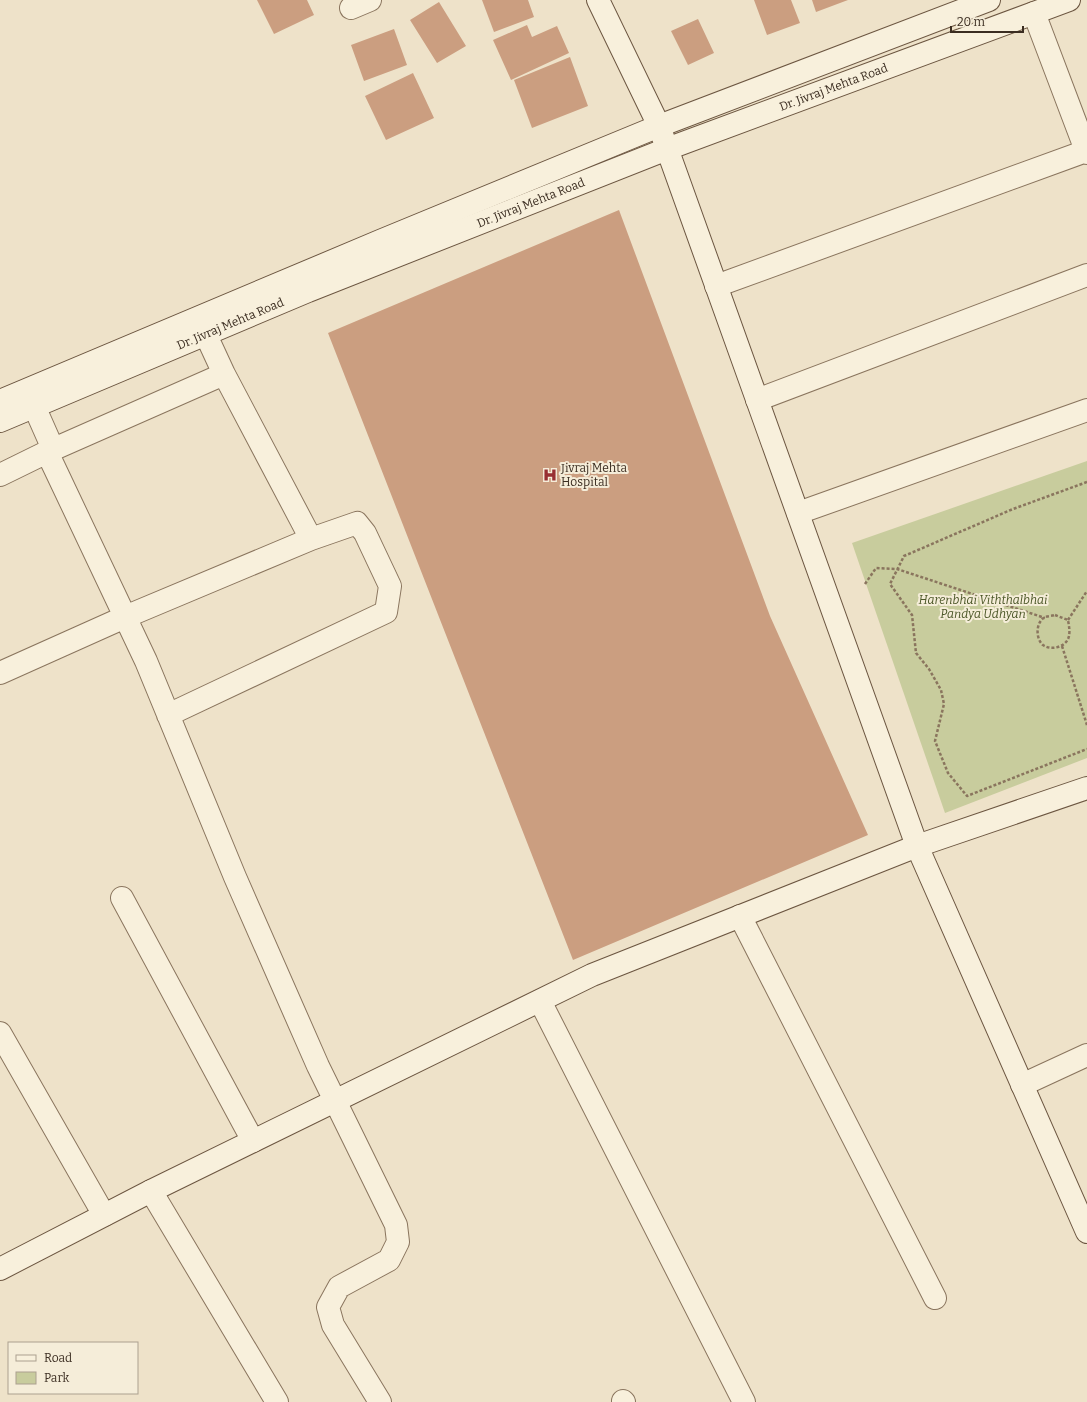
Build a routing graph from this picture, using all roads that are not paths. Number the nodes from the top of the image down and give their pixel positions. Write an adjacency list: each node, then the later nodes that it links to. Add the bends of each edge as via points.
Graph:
1 (598, 0): 5 (street)
2 (989, 0): 5 (street)
3 (1069, 0): 4 (street, Dr. Jivraj Mehta Road)
4 (1034, 13): 6 (street, Dr. Jivraj Mehta Road); 7 (street)
5 (659, 126): 6 (street); 13 (street)
6 (666, 149): 9 (street); 10 (street, Dr. Jivraj Mehta Road)
7 (1087, 152): 9 (street)
8 (1087, 275): 12 (street)
9 (716, 286): 12 (street)
10 (206, 334): 11 (street); 14 (street, Dr. Jivraj Mehta Road)
11 (224, 374): 17 (street); 20 (street)
12 (757, 400): 19 (street)
13 (0, 401)
14 (34, 406): 16 (street, Dr. Jivraj Mehta Road); 17 (street)
15 (1087, 410): 19 (street)
16 (0, 420)
17 (50, 451): 18 (street); 21 (street)
18 (0, 475)
19 (798, 513): 25 (street)
20 (311, 539): 21 (street); 23 (street, via 357,523 365,533 390,586 386,612)
21 (125, 617): 22 (street); 23 (street)
22 (0, 673)
23 (168, 715): 32 (street, via 238,885)
24 (1087, 788): 25 (street)
25 (917, 846): 27 (street); 31 (street)
26 (122, 898): 33 (street)
27 (740, 916): 28 (street, via 592,975); 38 (street)
28 (540, 1001): 32 (street); 41 (street)
29 (0, 1033): 35 (street)
30 (1087, 1055): 31 (street)
31 (1022, 1085): 36 (street)
32 (335, 1101): 33 (street); 40 (street, via 396,1225 398,1242 389,1260 339,1287 328,1307 333,1325)
33 (253, 1141): 34 (street)
34 (151, 1191): 35 (street); 39 (street)
35 (104, 1215): 37 (street)
36 (1087, 1232)
37 (0, 1269)
38 (934, 1298)
39 (277, 1402)
40 (380, 1402)
41 (744, 1402)

